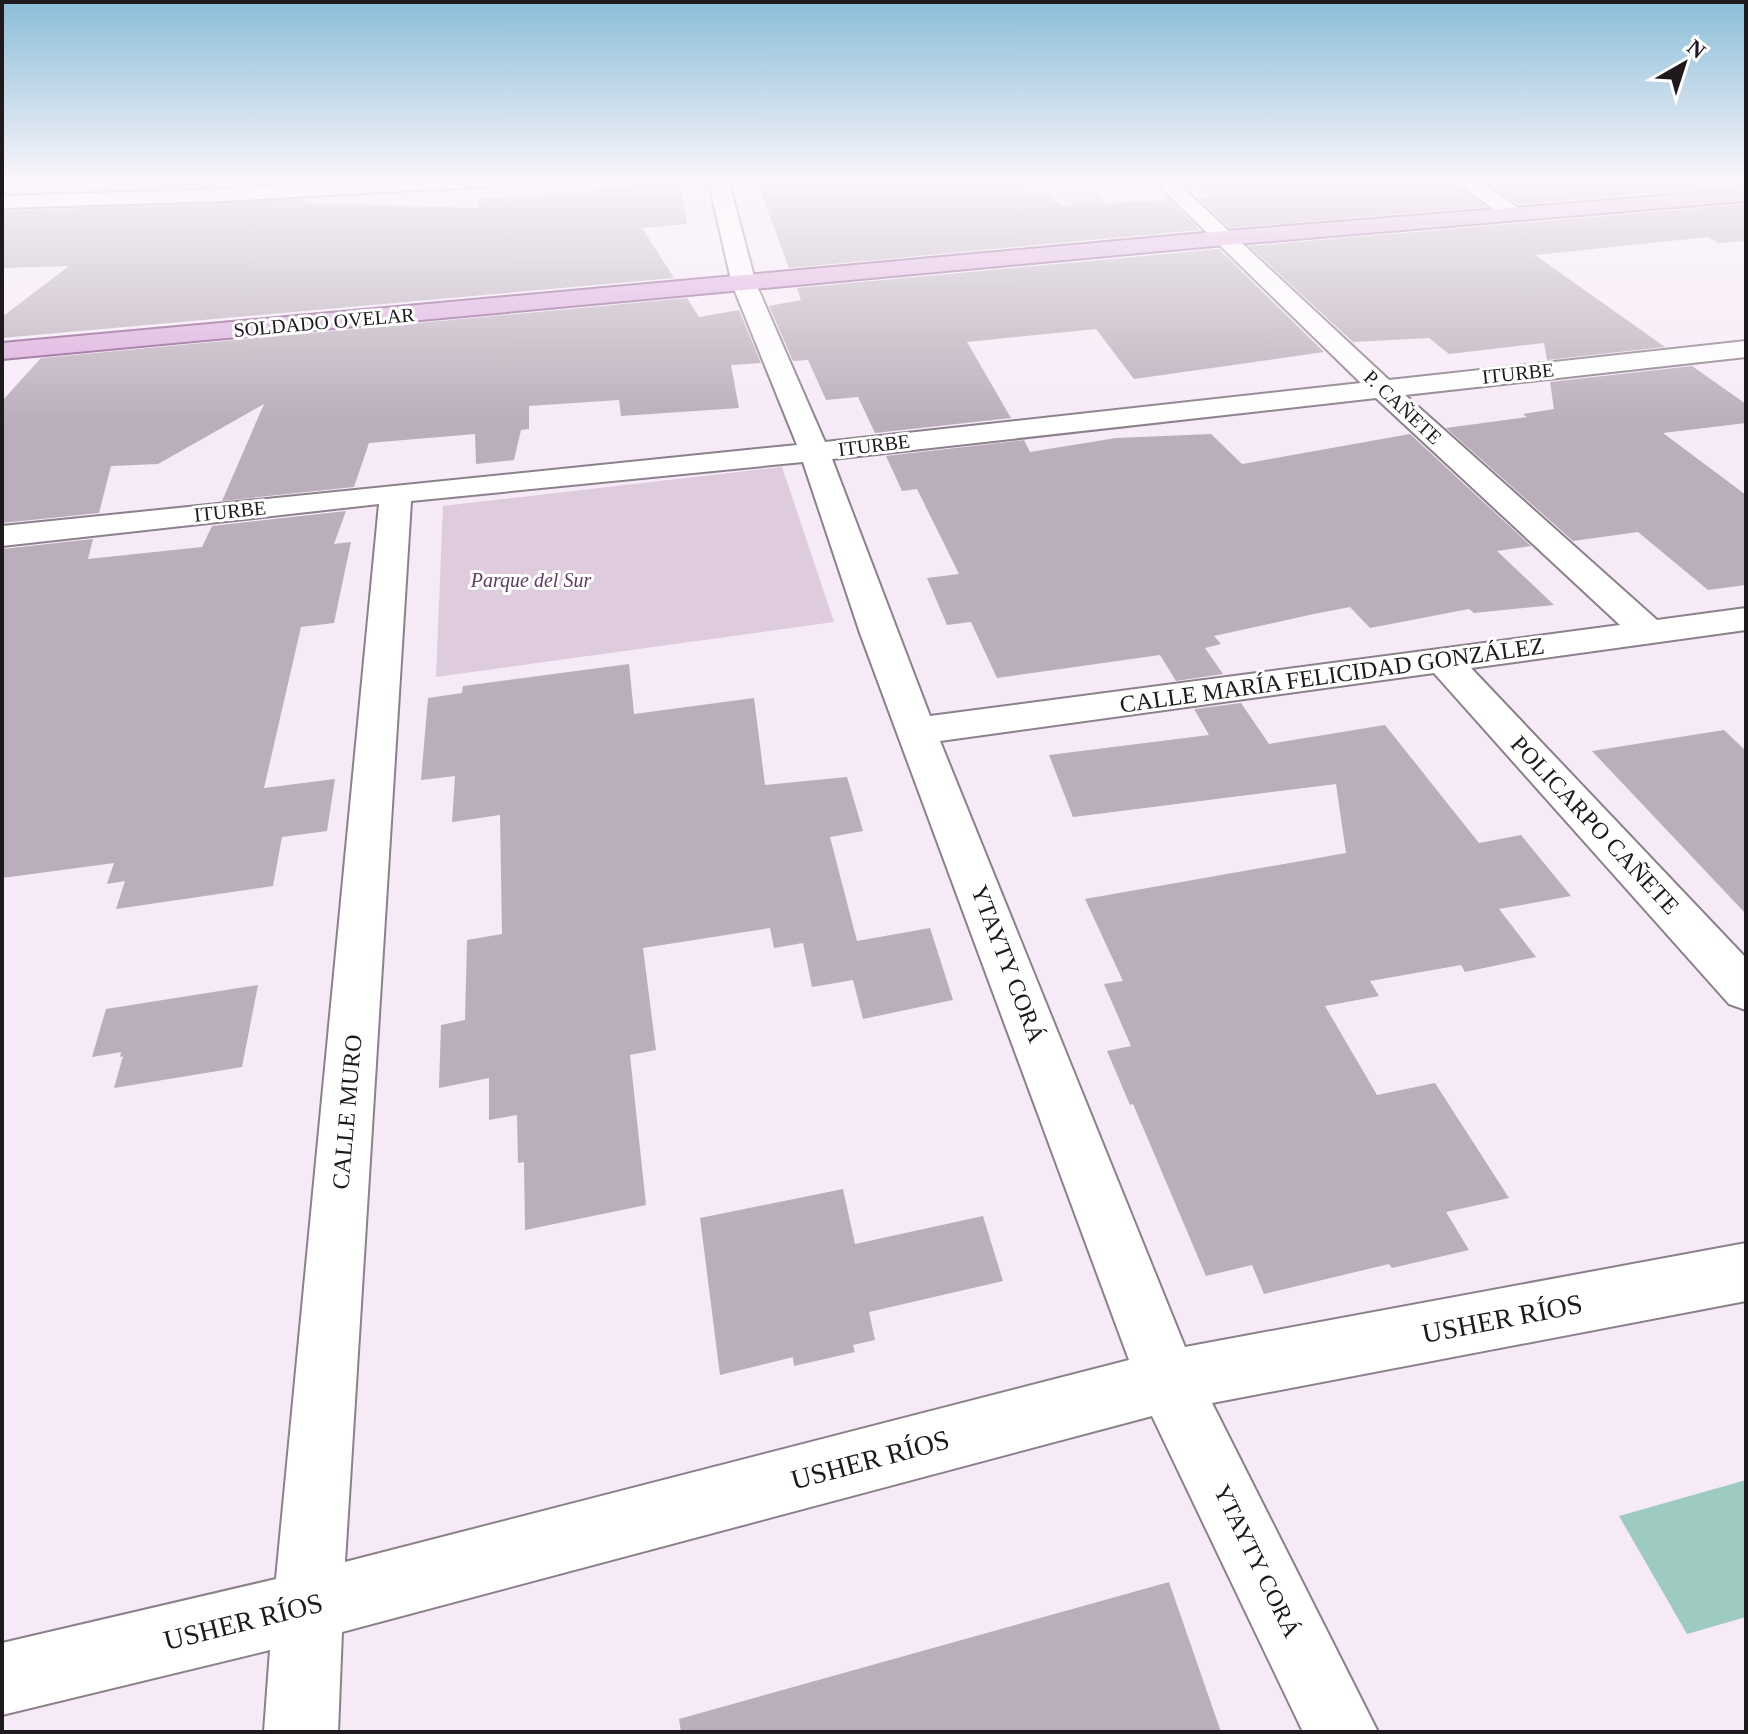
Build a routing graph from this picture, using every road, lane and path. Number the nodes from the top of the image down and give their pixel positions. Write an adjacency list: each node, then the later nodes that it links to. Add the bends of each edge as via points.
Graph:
1 (738, 260): 4 (street, YTAYTY CORÁ)
2 (996, 260): 4 (main road, SOLDADO OVELAR)
3 (1248, 260): 7 (street, P. CAÑETE)
4 (744, 284): 6 (main road, SOLDADO OVELAR); 8 (street, YTAYTY CORÁ)
5 (1746, 349): 7 (street, ITURBE)
6 (2, 351)
7 (1380, 387): 8 (street, ITURBE); 12 (street, P. CAÑETE)
8 (815, 452): 9 (street, ITURBE); 14 (street, YTAYTY CORÁ)
9 (396, 493): 10 (street, ITURBE); 18 (street, CALLE MURO)
10 (2, 536)
11 (1746, 619): 12 (street, CALLE MARÍA FELICIDAD GONZÁLEZ)
12 (1648, 631): 13 (street, CALLE MARÍA FELICIDAD GONZÁLEZ)
13 (1444, 661): 14 (street, CALLE MARÍA FELICIDAD GONZÁLEZ); 15 (street, POLICARPO CAÑETE)
14 (918, 731): 17 (street, YTAYTY CORÁ)
15 (1746, 990)
16 (1746, 1272): 17 (street, USHER RÍOS)
17 (1168, 1381): 18 (street, USHER RÍOS); 21 (street, YTAYTY CORÁ)
18 (308, 1606): 19 (street, USHER RÍOS); 20 (street, CALLE MURO)
19 (2, 1679)
20 (301, 1732)
21 (1341, 1732)

